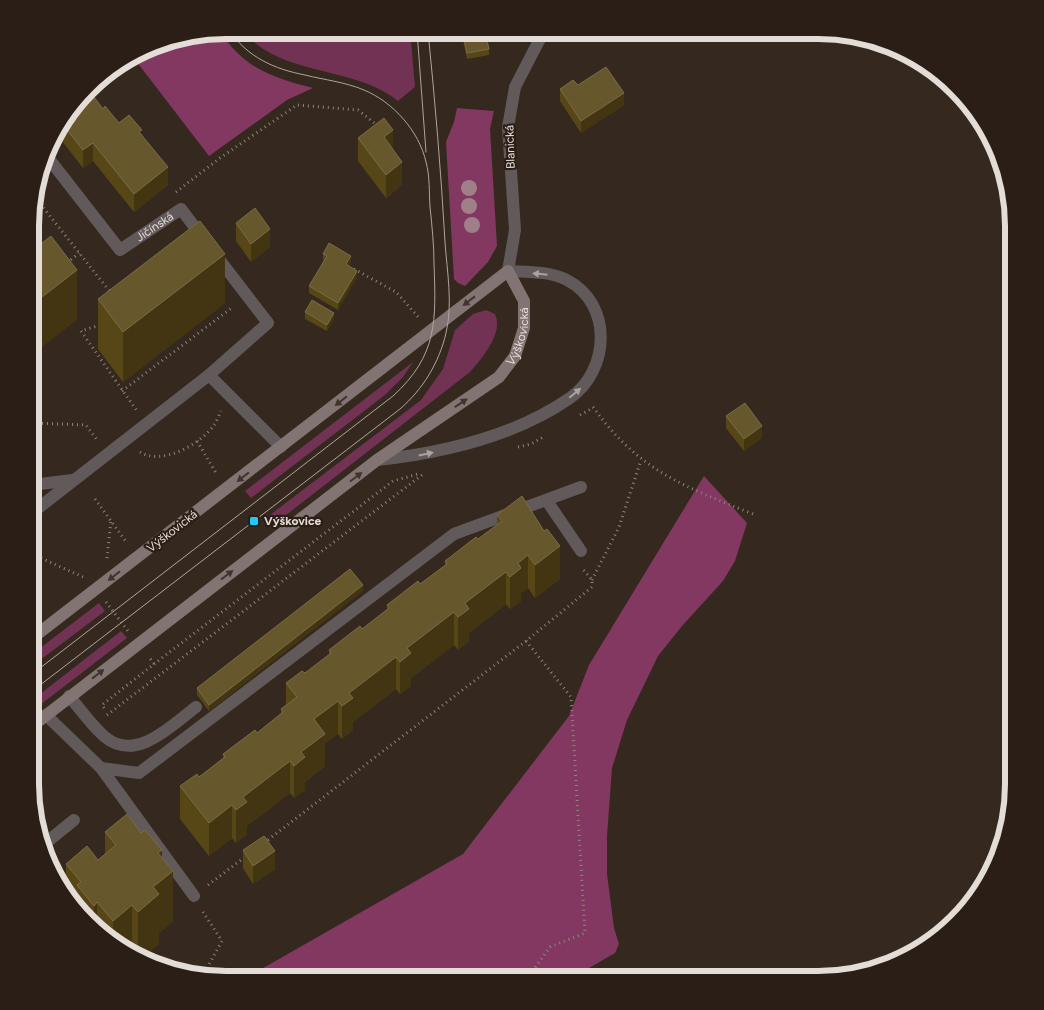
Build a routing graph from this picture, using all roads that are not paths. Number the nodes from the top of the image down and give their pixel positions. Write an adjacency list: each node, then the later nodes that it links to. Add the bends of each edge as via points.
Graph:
1 (540, 39): 3 (street, Blanická, via 515,87 508,127 514,230)
2 (51, 161): 4 (street, Jičínská, via 120,250 181,209 268,323)
3 (508, 271): 5 (street, Výškovická, one-way to 5); 6 (street, Výškovická, one-way to 3, via 508,368 521,342 524,322 524,301); 6 (street, one-way to 3, via 422,456 502,431 540,415 580,390 599,355 599,317 593,305 568,280)
4 (209, 375): 5 (street); 7 (street, Jičínská)
5 (281, 448): 13 (street, Výškovická, one-way to 13)
6 (377, 460): 14 (street, Výškovická, one-way to 6)
7 (72, 480): 8 (street, Jičínská); 11 (street, Jičínská)
8 (39, 485)
9 (581, 487): 10 (street)
10 (547, 501): 12 (street); 18 (street, via 454,534 139,773)
11 (39, 507)
12 (581, 551)
13 (39, 634)
14 (69, 696): 15 (street, via 106,738 123,746 146,744); 16 (street, Výškovická)
15 (196, 707)
16 (46, 715): 17 (street, Výškovická); 18 (street)
17 (39, 721)
18 (101, 768): 21 (street)
19 (74, 820): 20 (street)
20 (48, 841)
21 (194, 896)

